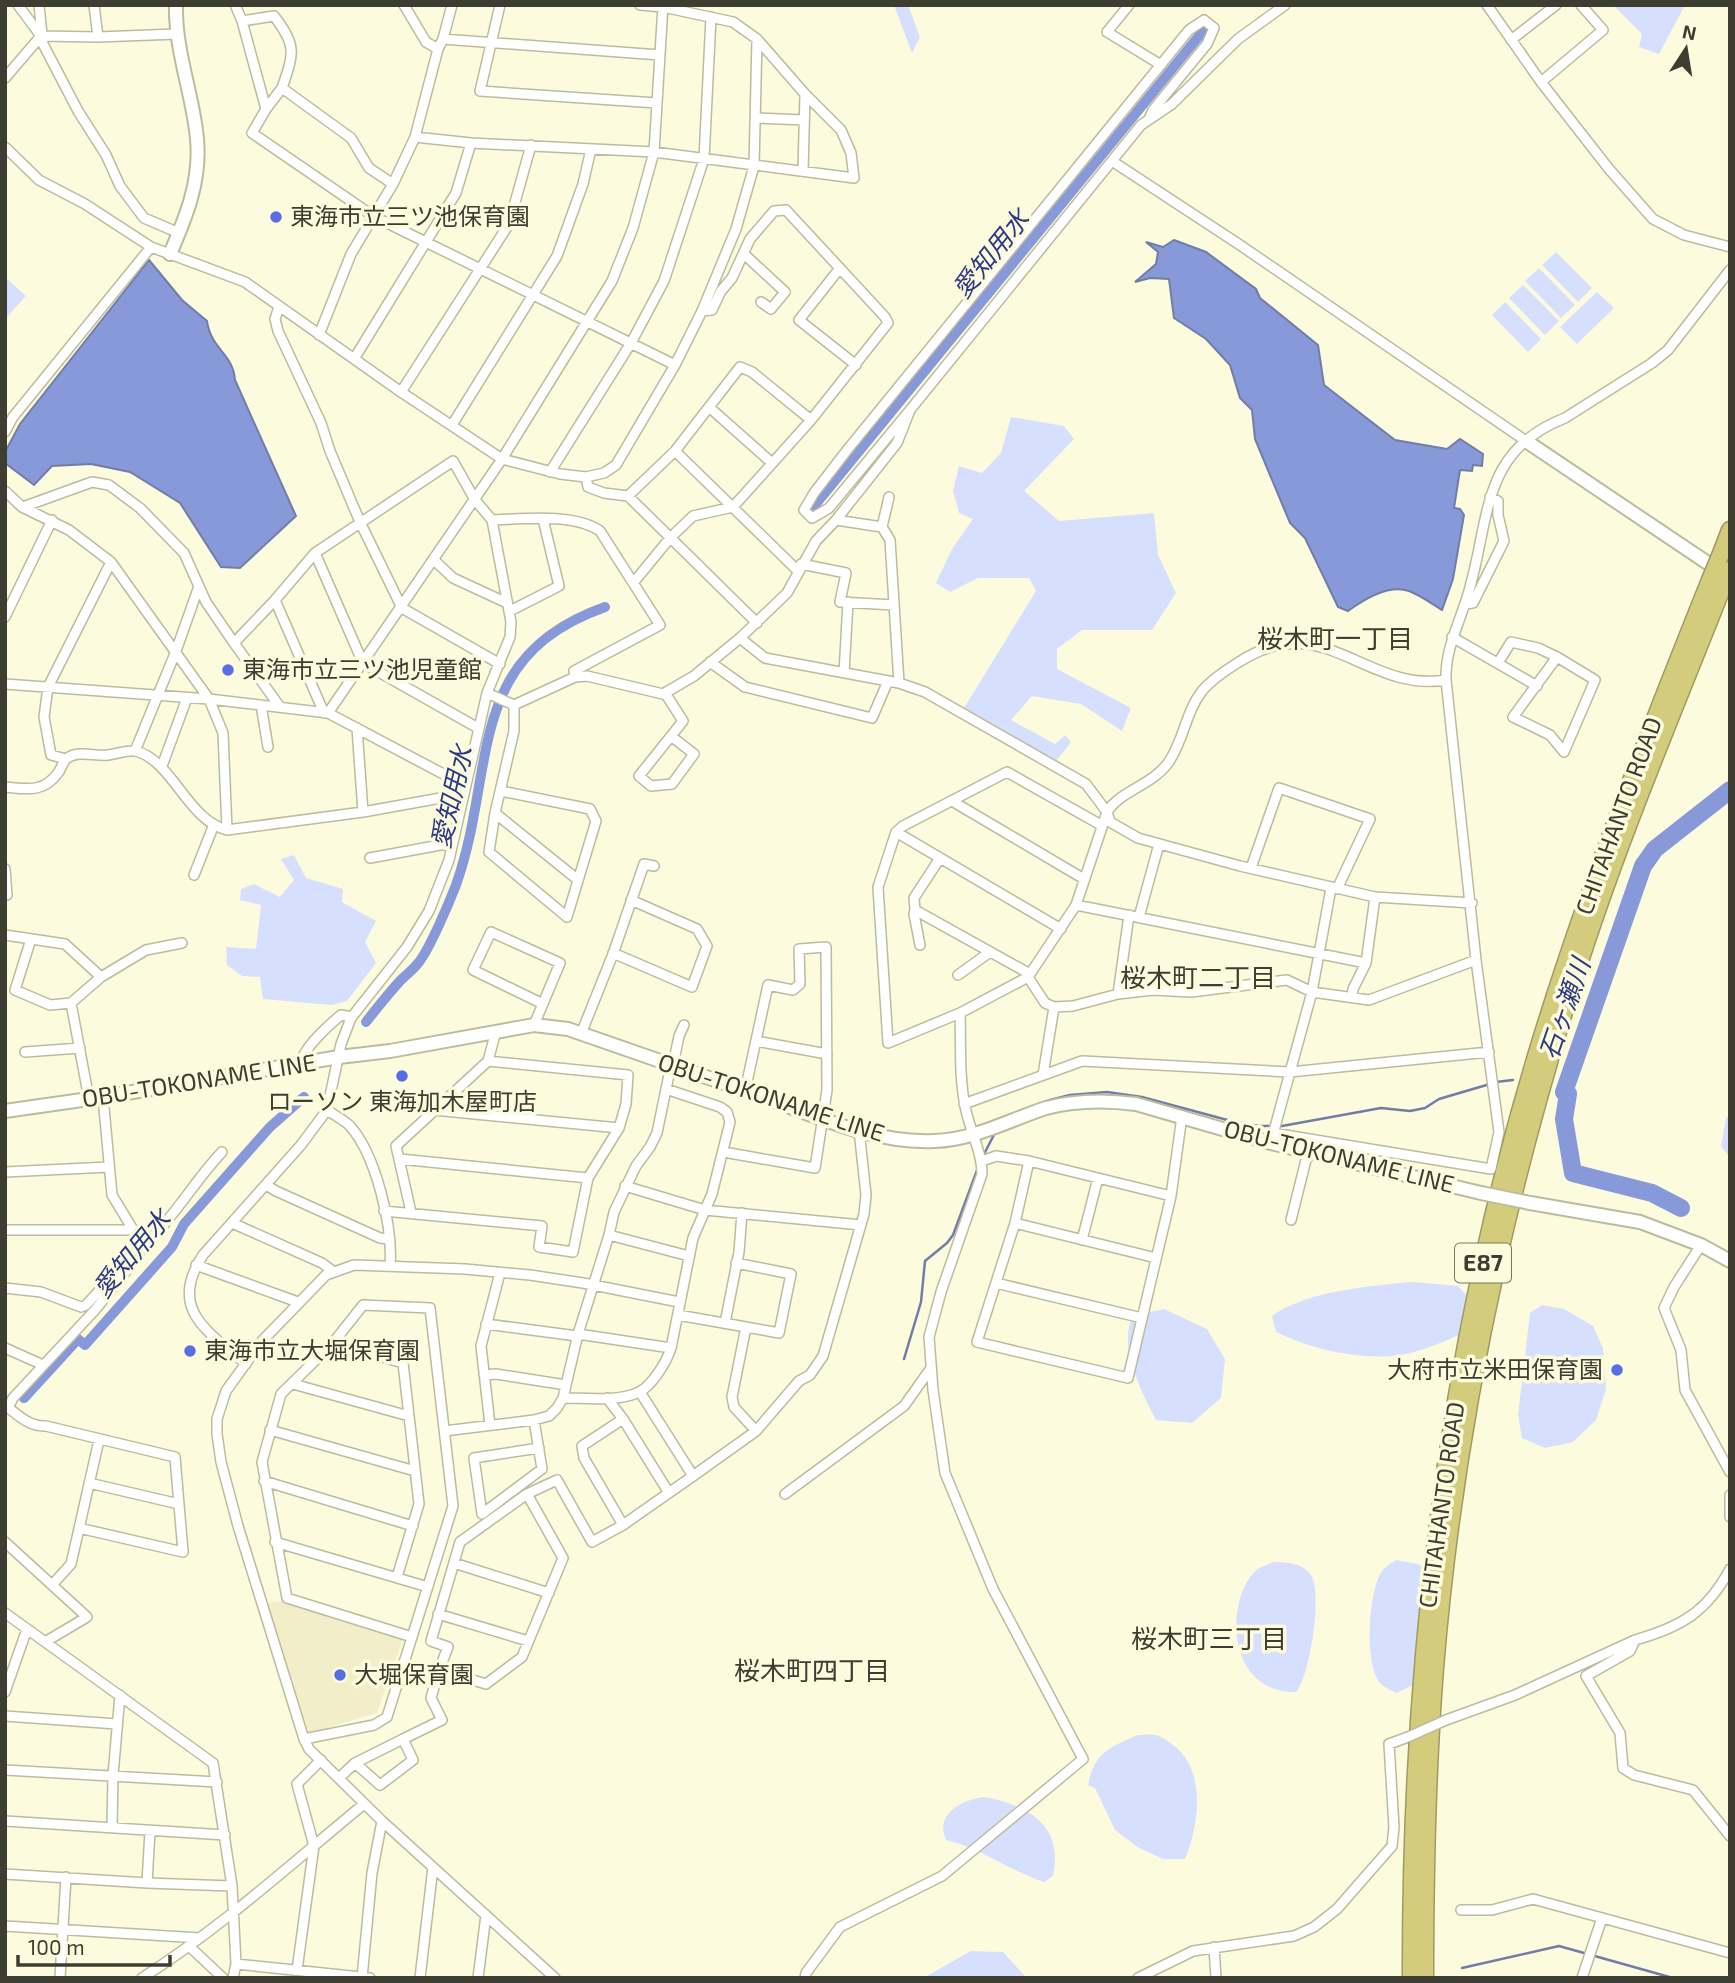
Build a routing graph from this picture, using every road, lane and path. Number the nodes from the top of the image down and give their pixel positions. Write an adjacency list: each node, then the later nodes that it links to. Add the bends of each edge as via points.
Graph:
1 (18, 5): 19 (street)
2 (39, 5): 19 (street)
3 (94, 5): 20 (street)
4 (176, 5): 18 (main road)
5 (404, 5): 25 (street, via 426,42)
6 (452, 5): 21 (street)
7 (500, 5): 24 (street)
8 (640, 5): 14 (street)
9 (1129, 5): 27 (street, via 1107,32)
10 (1285, 5): 36 (street, via 1238,39 1172,104)
11 (1487, 5): 23 (street)
12 (1556, 5): 23 (street)
13 (1581, 5): 29 (street, via 1603,30)
14 (663, 6): 16 (street); 26 (street)
15 (236, 7): 17 (street)
16 (710, 18): 22 (street, via 733,22); 43 (street)
17 (242, 21): 30 (street, via 274,16 289,35 293,57); 33 (street)
18 (176, 34): 20 (street); 49 (main road, via 198,152 195,188)
19 (41, 36): 20 (street); 28 (street); 49 (street, via 62,82 134,206 144,218)
20 (98, 37)
21 (443, 39): 24 (street); 25 (street)
22 (757, 39): 31 (street); 34 (street)
23 (1511, 40): 29 (street)
24 (490, 43): 26 (street); 32 (street, via 480,91)
25 (438, 49): 37 (street)
26 (660, 55): 32 (street)
27 (1161, 65): 36 (street, via 1189,30 1204,20 1214,28 1207,44); 70 (street, via 814,493 804,510 811,518 829,508)
28 (5, 78)
29 (1541, 82): 52 (street, via 1653,219 1684,235)
30 (282, 88): 33 (street); 47 (street, via 351,138 369,168)
31 (805, 94): 35 (street); 46 (street, via 841,130 854,178)
32 (657, 103): 42 (street)
33 (266, 109): 48 (street, via 253,133)
34 (755, 118): 35 (street); 45 (street)
35 (804, 120): 46 (street)
36 (1149, 120): 44 (street)
37 (415, 137): 38 (street); 47 (street)
38 (471, 143): 39 (street); 50 (street, via 456,193)
39 (531, 145): 41 (street); 56 (street, via 509,224)
40 (5, 146): 51 (street, via 39,180)
41 (591, 149): 42 (street); 58 (street, via 557,256)
42 (653, 152): 43 (street); 62 (street, via 633,228 612,281)
43 (704, 159): 45 (street); 64 (street, via 664,281)
44 (1112, 161): 70 (street); 74 (street)
45 (754, 166): 46 (street); 61 (street, via 736,229)
46 (803, 171)
47 (393, 184): 48 (street)
48 (373, 216): 50 (street); 63 (street, via 351,254)
49 (179, 233): 53 (main road)
50 (426, 243): 56 (street); 65 (street)
51 (151, 247): 53 (street); 73 (street, via 13,416)
52 (1730, 247)
53 (170, 254): 60 (street, via 244,282)
54 (744, 254): 55 (street, via 750,239 774,211 786,210); 59 (street, via 785,292 771,309); 61 (street, via 712,310)
55 (840, 268): 67 (street, via 888,323); 67 (street, via 799,320)
56 (479, 269): 58 (street); 68 (street)
57 (1730, 270): 74 (street, via 1668,351)
58 (533, 295): 62 (street); 72 (street)
59 (761, 302)
60 (279, 307): 63 (street); 91 (street, via 278,331)
61 (702, 311): 66 (street)
62 (588, 322): 64 (street); 76 (street)
63 (319, 335): 65 (street)
64 (631, 343): 66 (street); 78 (street)
65 (354, 359): 68 (street)
66 (675, 365): 79 (street, via 616,465)
67 (856, 365): 71 (street)
68 (401, 392): 72 (street)
69 (709, 407): 71 (street, via 740,367); 75 (street); 77 (street)
70 (910, 410): 90 (street, via 897,443)
71 (810, 420): 77 (street)
72 (452, 425): 76 (street)
73 (5, 432)
74 (1526, 441): 83 (street, via 1499,471); 100 (main road)
75 (675, 451): 81 (street); 86 (street)
76 (502, 458): 78 (street); 84 (street)
77 (772, 463): 86 (street)
78 (550, 472): 79 (street)
79 (586, 477): 81 (street, via 588,487)
80 (5, 491): 85 (street)
81 (628, 496): 94 (street)
82 (889, 497): 92 (street)
83 (1490, 497): 105 (street); 105 (street, via 1498,501 1504,541 1473,603)
84 (475, 500): 89 (street); 91 (street, via 453,461); 96 (street)
85 (22, 507): 88 (street); 102 (street, via 92,482 109,485 140,508 184,553)
86 (733, 507): 94 (street, via 693,516); 98 (street)
87 (544, 519): 89 (street); 101 (street, via 589,523 600,531); 107 (street, via 559,586)
88 (52, 520): 97 (street); 109 (street)
89 (492, 520): 107 (street)
90 (836, 520): 92 (street); 98 (street)
91 (360, 522): 95 (street); 108 (street)
92 (882, 527): 106 (street, via 890,540)
93 (1730, 530): 100 (highway, CHITAHANTO ROAD / E87, bridge, via 1720,556)
94 (670, 538): 101 (street); 110 (street)
95 (315, 553): 103 (street); 117 (street)
96 (434, 560): 107 (street, via 453,578); 108 (street)
97 (111, 562): 114 (street); 127 (street)
98 (800, 567): 104 (street, via 846,573 840,602); 110 (street, via 787,593)
99 (1730, 570): 100 (highway, CHITAHANTO ROAD / E87, bridge)
100 (1721, 581): 373 (highway, CHITAHANTO ROAD / E87, via 1626,792 1562,971 1508,1157 1475,1296 1441,1493 1425,1637 1414,1767); 374 (highway, CHITAHANTO ROAD / E87, via 1575,975 1519,1173 1490,1299 1456,1495 1435,1665 1425,1884)
101 (634, 582): 121 (street, via 660,625 574,671)
102 (199, 586): 113 (street); 114 (street)
103 (275, 600): 113 (street); 136 (street)
104 (848, 602): 106 (street); 120 (street)
105 (1465, 604): 111 (street)
106 (894, 605): 124 (street)
107 (509, 607): 119 (street, via 511,631)
108 (402, 608): 117 (street); 119 (street)
109 (6, 615)
110 (757, 623): 112 (street)
111 (1452, 637): 118 (street); 122 (street)
112 (740, 638): 116 (street); 120 (street, via 765,658)
113 (234, 643): 135 (street)
114 (176, 651): 129 (street); 132 (street)
115 (1557, 657): 118 (street, via 1511,642); 126 (street); 126 (street, via 1595,680 1564,752 1550,735 1513,717)
116 (710, 662): 123 (street, via 745,687 872,718); 128 (street)
117 (363, 663): 136 (street); 138 (street)
118 (1498, 663): 126 (street)
119 (500, 664): 130 (street)
120 (844, 673): 123 (street)
121 (575, 677): 128 (street); 133 (street)
122 (1446, 680): 149 (street, via 1405,679 1314,644 1263,648 1205,688 1165,766); 169 (street)
123 (888, 681): 124 (street)
124 (900, 683): 149 (street, via 925,692 1086,784)
125 (5, 684): 127 (street)
126 (1537, 686)
127 (48, 687): 129 (street); 142 (street, via 44,717 51,755)
128 (665, 693): 139 (street, via 683,721)
129 (156, 695): 131 (street); 141 (street)
130 (490, 696): 133 (street); 138 (street)
131 (187, 698): 132 (street); 143 (street)
132 (209, 699): 134 (street); 153 (street, via 223,733)
133 (511, 703): 146 (street, via 514,731)
134 (261, 705): 135 (street); 140 (street)
135 (280, 707): 136 (street)
136 (326, 713): 137 (street)
137 (357, 728): 145 (street); 148 (street)
138 (478, 728): 145 (street)
139 (671, 736): 139 (street, via 639,776 651,786 672,783 694,754)
140 (268, 747)
141 (135, 751): 142 (street); 143 (street)
142 (66, 759): 144 (street, via 44,788)
143 (162, 766): 152 (street)
144 (5, 787)
145 (465, 790): 148 (street); 156 (street)
146 (501, 791): 150 (street); 164 (street, via 590,809 596,821)
147 (952, 802): 151 (street, via 1007,772); 154 (street); 163 (street)
148 (363, 812): 153 (street)
149 (1107, 812): 151 (street); 155 (street, via 1110,822)
150 (495, 813): 164 (street); 164 (street, via 489,852 567,917)
151 (1101, 825): 163 (street)
152 (213, 827): 153 (street); 162 (street)
153 (227, 830)
154 (896, 832): 158 (street); 192 (street, via 878,887 888,1043)
155 (1159, 844): 161 (street); 172 (street)
156 (452, 845): 157 (street); 193 (street, via 439,890 420,927)
157 (370, 858)
158 (940, 858): 171 (street, via 914,898); 173 (street)
159 (654, 866): 168 (street, via 644,864)
160 (5, 869): 166 (street)
161 (1251, 869): 165 (street); 165 (street, via 1279,788 1370,819)
162 (194, 875)
163 (1084, 879): 170 (street)
164 (578, 880)
165 (1334, 888): 167 (street); 179 (street)
166 (5, 895)
167 (1375, 897): 169 (street); 182 (street)
168 (631, 900): 180 (street); 180 (street, via 696,929 707,946 692,987)
169 (1472, 903): 181 (street)
170 (1076, 905): 172 (street); 173 (street)
171 (915, 909): 177 (street); 178 (street)
172 (1134, 916): 179 (street); 187 (street)
173 (1061, 929): 184 (street)
174 (5, 935): 175 (street)
175 (32, 939): 185 (street, via 65,944); 189 (street, via 15,990 50,1005)
176 (182, 943): 185 (street, via 146,950)
177 (920, 945)
178 (990, 952): 183 (street); 184 (street)
179 (1320, 952): 182 (street); 186 (street)
180 (614, 953): 197 (street)
181 (1476, 960): 188 (street, via 1369,1000); 201 (street)
182 (1366, 963): 188 (street)
183 (958, 975)
184 (1029, 976): 191 (street, via 1045,1003); 192 (street)
185 (101, 977): 189 (street)
186 (1312, 992): 187 (street, via 1287,980 1191,992); 188 (street); 207 (street)
187 (1118, 993): 191 (street, via 1073,1006)
188 (1352, 997)
189 (71, 1003): 199 (street)
190 (543, 1004): 190 (street, via 560,963 491,932 473,970); 194 (street)
191 (1054, 1006): 208 (street)
192 (960, 1013): 213 (street)
193 (352, 1017): 203 (street); 205 (street, via 341,1015 328,1026 301,1057)
194 (534, 1025): 196 (main road, OBU-TOKONAME LINE); 197 (main road, OBU-TOKONAME LINE)
195 (684, 1025): 206 (street)
196 (496, 1031): 203 (main road, OBU-TOKONAME LINE); 204 (street)
197 (581, 1034): 206 (main road, OBU-TOKONAME LINE)
198 (756, 1041): 202 (street); 202 (street, via 768,985 793,990 800,984 799,949 826,947); 210 (street)
199 (79, 1048): 200 (street); 212 (street)
200 (25, 1052)
201 (1489, 1052): 207 (street); 222 (street, via 1499,1132 1491,1169)
202 (827, 1054): 218 (street)
203 (340, 1057): 205 (main road, OBU-TOKONAME LINE); 214 (street)
204 (488, 1061): 215 (street); 219 (street, via 628,1075)
205 (301, 1064): 211 (main road, OBU-TOKONAME LINE)
206 (672, 1065): 209 (street); 210 (main road, OBU-TOKONAME LINE)
207 (1290, 1072): 208 (street, via 1082,1061); 222 (street)
208 (1043, 1075): 213 (street)
209 (666, 1089): 234 (street, via 657,1133); 236 (street, via 720,1107 730,1117)
210 (746, 1091): 218 (main road, OBU-TOKONAME LINE)
211 (103, 1097): 212 (main road, OBU-TOKONAME LINE); 229 (street)
212 (89, 1099): 216 (main road, OBU-TOKONAME LINE)
213 (964, 1104): 221 (street)
214 (327, 1110): 233 (street); 237 (street, via 349,1125 360,1140 380,1185)
215 (434, 1110): 219 (street); 226 (street, via 397,1146)
216 (5, 1111)
217 (1182, 1116): 221 (main road, OBU-TOKONAME LINE, via 1114,1101 1074,1102); 222 (main road, OBU-TOKONAME LINE); 235 (street)
218 (822, 1118): 220 (main road, OBU-TOKONAME LINE); 225 (street, via 815,1168)
219 (619, 1128): 231 (street)
220 (859, 1130): 221 (main road, OBU-TOKONAME LINE, via 917,1141); 243 (street, via 866,1195)
221 (972, 1135): 227 (street)
222 (1272, 1138): 224 (main road, OBU-TOKONAME LINE)
223 (222, 1152): 250 (street)
224 (1308, 1152): 240 (street); 249 (main road, OBU-TOKONAME LINE, bridge, via 1481,1193 1640,1222)
225 (729, 1153)
226 (400, 1159): 231 (street); 238 (street)
227 (982, 1161): 228 (street, via 996,1156); 275 (street, via 982,1174 929,1337)
228 (1028, 1161): 232 (street); 242 (street)
229 (109, 1167): 230 (street); 244 (street, via 112,1195)
230 (5, 1172)
231 (588, 1178): 238 (street, via 573,1252 539,1247 542,1226)
232 (1098, 1178): 235 (street); 248 (street)
233 (266, 1185): 241 (street); 247 (street, via 380,1238)
234 (625, 1186): 236 (street); 246 (street)
235 (1171, 1196): 252 (street)
236 (705, 1210): 239 (street); 251 (street)
237 (384, 1211): 238 (street); 247 (street)
238 (411, 1212)
239 (742, 1213): 243 (street); 254 (street)
240 (1291, 1220)
241 (232, 1223): 255 (street); 257 (street)
242 (1015, 1223): 248 (street); 259 (street)
243 (861, 1225): 289 (street, via 823,1356 810,1376 799,1381)
244 (131, 1228): 245 (street); 250 (street)
245 (5, 1230)
246 (609, 1235): 251 (street); 260 (street)
247 (389, 1238): 256 (street)
248 (1082, 1240): 252 (street)
249 (1701, 1245): 253 (main road, OBU-TOKONAME LINE); 293 (street, via 1664,1308 1681,1350 1685,1390)
250 (139, 1248): 261 (street, via 81,1307 41,1292); 274 (street, via 139,1255 95,1310)
251 (689, 1256): 262 (street)
252 (1156, 1258): 265 (street)
253 (1730, 1261)
254 (736, 1264): 266 (street); 268 (street, via 791,1274 779,1333)
255 (196, 1265): 263 (street); 273 (street, via 190,1293 195,1318)
256 (390, 1265): 257 (street, via 354,1265); 258 (street)
257 (334, 1272): 263 (street)
258 (500, 1273): 260 (street); 267 (street)
259 (996, 1283): 265 (street); 265 (street, via 977,1342 1128,1378)
260 (593, 1285): 262 (street); 269 (street)
261 (5, 1289)
262 (679, 1302): 264 (street)
263 (298, 1304): 273 (street)
264 (678, 1315): 266 (street); 272 (street)
265 (1142, 1318)
266 (725, 1323): 268 (street)
267 (486, 1324): 269 (street); 276 (street, via 481,1346)
268 (746, 1327): 289 (street, via 732,1397 734,1406)
269 (578, 1335): 272 (street); 278 (street)
270 (333, 1343): 277 (street); 283 (street, via 402,1363); 288 (street, via 363,1305 430,1308)
271 (5, 1348): 274 (street)
272 (671, 1348): 279 (street, via 665,1364)
273 (246, 1364): 326 (street, via 226,1391 219,1411 221,1462)
274 (43, 1365): 282 (street)
275 (931, 1367): 298 (street, via 904,1406); 370 (street, via 945,1473 993,1589 1083,1759 942,1876 841,1927)
276 (484, 1376): 278 (street); 286 (street)
277 (293, 1384): 283 (street); 287 (street, via 281,1394)
278 (566, 1385): 280 (street)
279 (640, 1392): 281 (street); 294 (street)
280 (563, 1398): 281 (street); 285 (street, via 550,1416)
281 (607, 1398): 284 (street)
282 (6, 1406): 290 (street, via 29,1424)
283 (409, 1416): 292 (street)
284 (623, 1419): 297 (street); 303 (street, via 582,1446 584,1458)
285 (534, 1420): 286 (street); 291 (street)
286 (490, 1425): 288 (street)
287 (270, 1430): 292 (street); 295 (street, via 262,1462)
288 (444, 1431): 312 (street, via 453,1506)
289 (756, 1431): 294 (street)
290 (99, 1440): 296 (street); 301 (street, via 175,1457)
291 (539, 1448): 291 (street, via 542,1469 482,1514 474,1458)
292 (415, 1471): 304 (street, via 419,1504)
293 (1730, 1472)
294 (694, 1476): 297 (street)
295 (264, 1481): 304 (street); 307 (street)
296 (89, 1483): 301 (street); 305 (street)
297 (668, 1493): 303 (street)
298 (785, 1493)
299 (527, 1494): 303 (street, via 556,1480 592,1542); 308 (street, via 460,1542); 313 (street, via 563,1558)
300 (1730, 1495): 302 (street)
301 (179, 1504): 305 (street, via 183,1552)
302 (1730, 1517)
303 (623, 1525)
304 (413, 1526): 310 (street)
305 (79, 1528): 311 (street, via 71,1564)
306 (5, 1542): 311 (street)
307 (275, 1542): 310 (street); 317 (street, via 287,1598)
308 (453, 1563): 313 (street); 315 (street)
309 (1730, 1569): 318 (street, via 1704,1607 1684,1621)
310 (397, 1577): 312 (street)
311 (52, 1585): 320 (street, via 87,1617)
312 (428, 1587): 317 (street)
313 (549, 1593): 319 (street)
314 (5, 1613): 316 (street)
315 (438, 1614): 319 (street); 321 (street, via 431,1641 448,1647)
316 (27, 1629): 320 (street); 322 (street)
317 (412, 1637): 326 (street, via 387,1717)
318 (1635, 1640): 340 (street, via 1630,1651 1586,1676 1620,1732 1623,1768 1634,1776 1693,1790); 355 (street, bridge, via 1514,1695 1389,1744 1392,1846 1338,1909 1294,1936)
319 (528, 1641): 321 (street, via 522,1657 485,1684)
320 (46, 1642): 323 (street)
321 (439, 1670): 327 (street, via 431,1698 442,1720)
322 (5, 1692)
323 (120, 1695): 325 (street); 333 (street, via 213,1763)
324 (5, 1716): 325 (street)
325 (117, 1724): 331 (street)
326 (304, 1739): 328 (street)
327 (402, 1739): 329 (street); 329 (street, via 413,1760 380,1785)
328 (321, 1760): 332 (street); 341 (street, via 297,1784)
329 (355, 1763): 332 (street)
330 (5, 1770): 331 (street)
331 (113, 1775): 333 (street); 337 (street)
332 (339, 1778): 334 (street)
333 (217, 1783): 339 (street)
334 (364, 1804): 336 (street); 341 (street)
335 (5, 1821): 337 (street)
336 (382, 1821): 342 (street); 361 (street)
337 (112, 1828): 338 (street)
338 (150, 1831): 339 (street); 345 (street)
339 (225, 1835): 346 (street)
340 (1730, 1836)
341 (314, 1846): 348 (street); 359 (street)
342 (433, 1867): 349 (street); 366 (street)
343 (5, 1874): 344 (street)
344 (65, 1877): 345 (street); 352 (street)
345 (147, 1883): 346 (street)
346 (232, 1886): 348 (street)
347 (1461, 1910): 350 (street, via 1492,1910 1533,1899)
348 (233, 1913): 353 (street); 357 (street)
349 (486, 1915): 358 (street); 367 (street)
350 (1602, 1918): 356 (street); 375 (street)
351 (5, 1926): 352 (street)
352 (62, 1928): 353 (street); 362 (street)
353 (200, 1938): 354 (street)
354 (190, 1947): 363 (street); 364 (street)
355 (1214, 1947): 371 (street, via 1180,1956); 372 (street)
356 (1730, 1953)
357 (236, 1964): 360 (street); 365 (street)
358 (543, 1966): 368 (street); 369 (street)
359 (297, 1969): 360 (street); 361 (street)
360 (285, 1973)
361 (365, 1977)
362 (60, 1978)
363 (142, 1978)
364 (223, 1978)
365 (233, 1978)
366 (421, 1978)
367 (478, 1978)
368 (541, 1978)
369 (555, 1978)
370 (805, 1978)
371 (1138, 1978)
372 (1216, 1978)
373 (1410, 1978)
374 (1426, 1978)
375 (1582, 1978)

